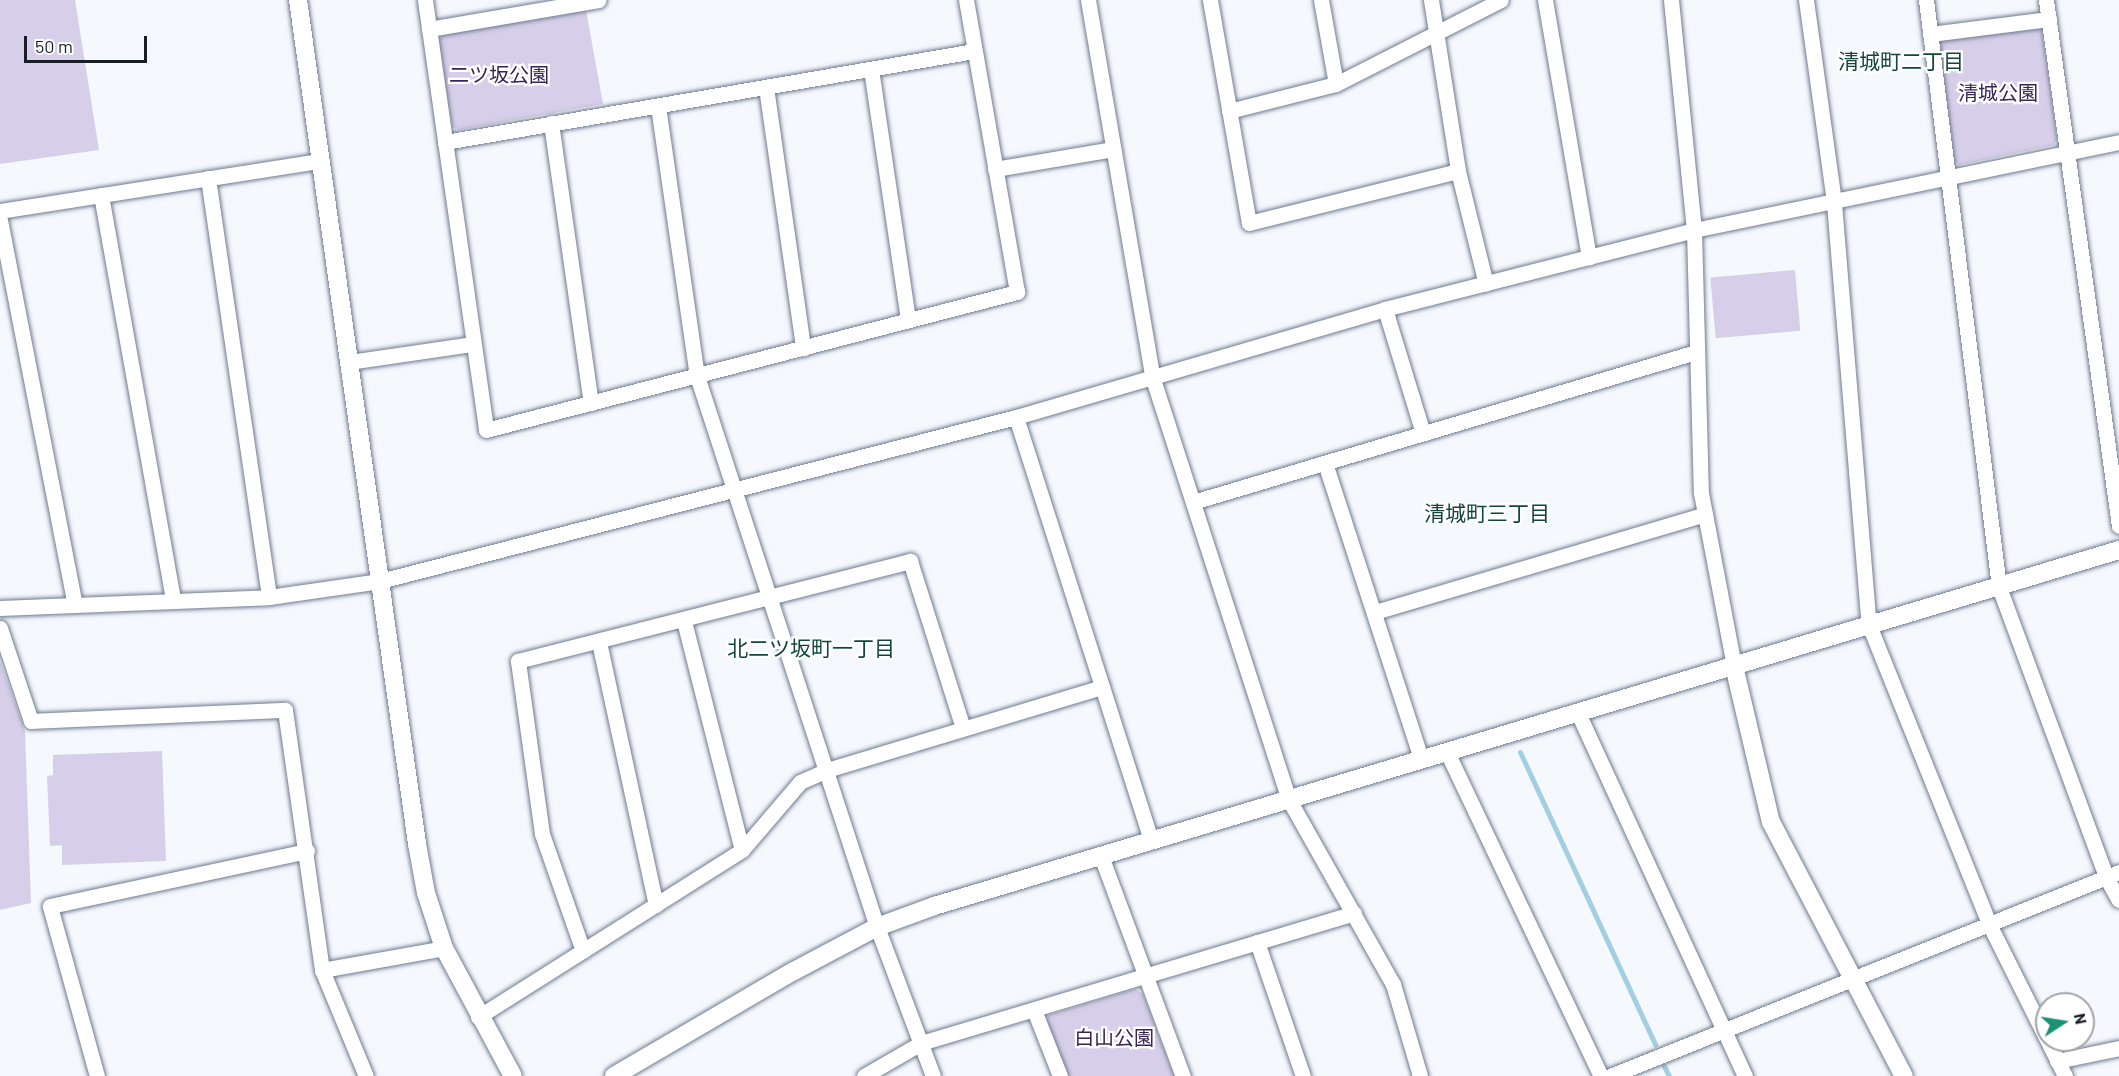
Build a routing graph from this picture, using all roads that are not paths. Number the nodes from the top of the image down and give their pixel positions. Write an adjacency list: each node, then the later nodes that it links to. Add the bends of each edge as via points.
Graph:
1 (298, 0): 31 (street)
2 (425, 0): 17 (street)
3 (599, 0): 15 (street)
4 (966, 0): 20 (street)
5 (1088, 0): 29 (street)
6 (1210, 0): 25 (street)
7 (1321, 0): 22 (street)
8 (1431, 0): 18 (street)
9 (1501, 0): 18 (street)
10 (1545, 0): 41 (street)
11 (1671, 0): 40 (street)
12 (1806, 0): 37 (street)
13 (1926, 0): 19 (street)
14 (2046, 0): 16 (street)
15 (559, 3): 17 (street)
16 (2049, 19): 19 (street); 30 (street)
17 (429, 29): 27 (street)
18 (1436, 33): 22 (street); 33 (street)
19 (1930, 34): 35 (street)
20 (974, 51): 21 (street); 32 (street)
21 (871, 69): 23 (street); 44 (street)
22 (1336, 84): 25 (street)
23 (766, 87): 24 (street); 46 (street)
24 (658, 106): 26 (street); 49 (street)
25 (1229, 111): 33 (street, via 1249,223)
26 (551, 123): 27 (street); 51 (street)
27 (446, 142): 45 (street)
28 (2119, 142): 30 (street)
29 (1113, 149): 32 (street); 50 (street)
30 (2068, 153): 35 (street); 58 (street)
31 (321, 160): 34 (street); 48 (street)
32 (995, 169): 44 (street, via 1017,292)
33 (1458, 171): 42 (street)
34 (208, 178): 36 (street); 62 (street)
35 (1947, 178): 37 (street); 61 (street)
36 (101, 195): 38 (street); 64 (street)
37 (1834, 203): 40 (street); 69 (street)
38 (0, 211)
39 (0, 220): 65 (street)
40 (1694, 230): 41 (street); 47 (street)
41 (1589, 257): 42 (street)
42 (1486, 284): 43 (street)
43 (1385, 309): 50 (street); 53 (street)
44 (908, 320): 46 (street)
45 (473, 344): 48 (street); 51 (street, via 486,430)
46 (803, 348): 49 (street)
47 (1696, 352): 53 (street); 57 (street)
48 (349, 362): 60 (street)
49 (697, 376): 51 (street); 55 (street)
50 (1153, 379): 52 (street); 56 (street)
51 (591, 403)
52 (1016, 417): 55 (street); 73 (street)
53 (1423, 433): 54 (street)
54 (1325, 463): 56 (street); 67 (street)
55 (734, 491): 60 (street); 63 (street)
56 (1193, 502): 79 (street)
57 (1705, 514): 67 (street); 72 (street)
58 (2119, 526)
59 (2119, 550): 61 (street)
60 (380, 581): 62 (street); 91 (street, via 417,844 426,893)
61 (1999, 587): 69 (street); 84 (street)
62 (269, 597): 64 (street)
63 (770, 599): 68 (street); 75 (street, via 910,561); 78 (street)
64 (172, 601): 65 (street)
65 (75, 605): 66 (street)
66 (0, 608)
67 (1375, 612): 77 (street)
68 (684, 621): 71 (street); 81 (street)
69 (1869, 625): 72 (street); 88 (street)
70 (0, 628): 82 (street, via 31,721 285,710)
71 (599, 642): 86 (street); 92 (street, via 518,661 542,834)
72 (1734, 666): 74 (street); 95 (street, via 1771,822)
73 (1102, 687): 75 (street); 80 (street)
74 (1578, 713): 76 (street); 98 (street)
75 (963, 728): 78 (street)
76 (1447, 752): 77 (street); 112 (street)
77 (1421, 759): 79 (street)
78 (827, 770): 81 (street, via 800,782); 89 (street)
79 (1288, 798): 80 (street); 87 (street)
80 (1151, 840): 83 (street)
81 (742, 850): 86 (street)
82 (307, 851): 93 (street); 102 (street, via 50,906)
83 (1101, 856): 89 (street); 94 (street)
84 (2113, 875): 85 (street); 88 (street)
85 (2119, 900)
86 (656, 905): 92 (street)
87 (1354, 913): 90 (street); 111 (street, via 1394,984)
88 (1989, 924): 95 (street); 101 (street)
89 (877, 927): 99 (street); 105 (street)
90 (1257, 942): 94 (street); 110 (street)
91 (444, 948): 93 (street); 97 (street)
92 (583, 951): 97 (street)
93 (322, 970): 103 (street)
94 (1145, 977): 96 (street); 109 (street)
95 (1852, 980): 98 (street); 115 (street)
96 (1034, 1010): 99 (street); 108 (street)
97 (478, 1017): 104 (street)
98 (1722, 1031): 113 (street); 114 (street)
99 (921, 1043): 106 (street); 107 (street)
100 (2119, 1048): 101 (street)
101 (2057, 1061): 116 (street)
102 (97, 1076)
103 (366, 1076)
104 (513, 1076)
105 (614, 1076)
106 (864, 1076)
107 (933, 1076)
108 (1059, 1076)
109 (1183, 1076)
110 (1303, 1076)
111 (1420, 1076)
112 (1601, 1076)
113 (1610, 1076)
114 (1745, 1076)
115 (1904, 1076)
116 (2065, 1076)

